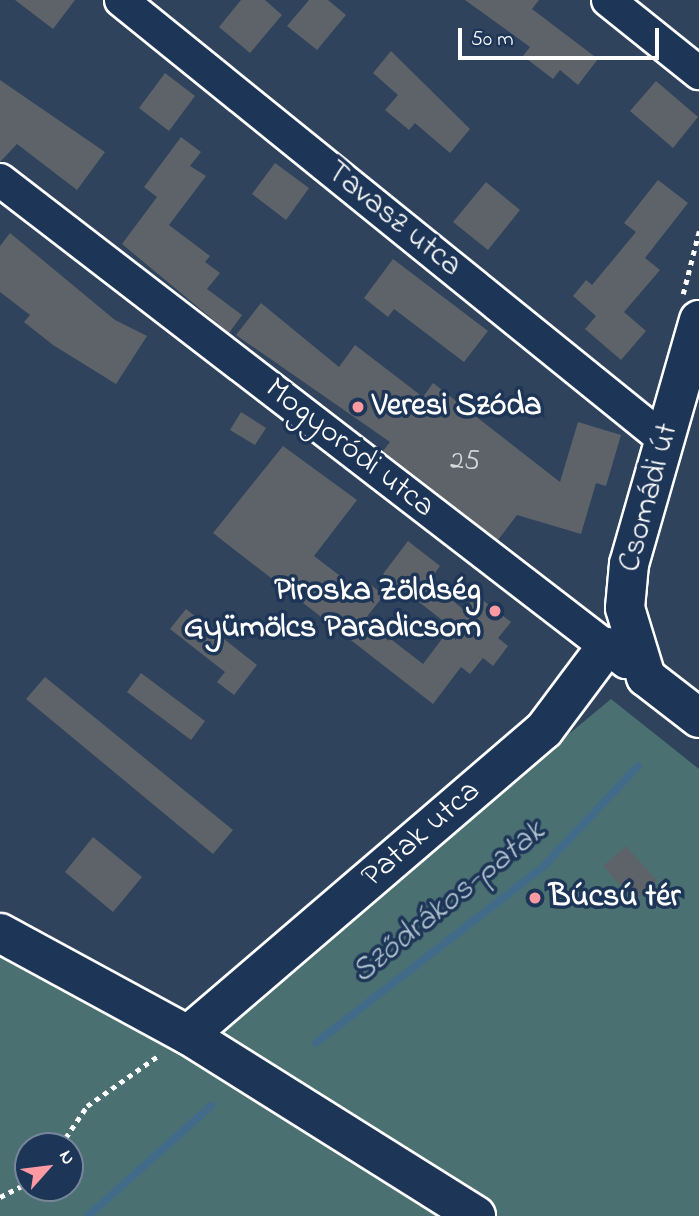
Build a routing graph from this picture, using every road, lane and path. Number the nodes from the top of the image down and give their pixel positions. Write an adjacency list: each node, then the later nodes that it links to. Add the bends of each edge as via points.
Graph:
1 (121, 0): 6 (street, Tavasz utca)
2 (608, 0): 3 (street)
3 (699, 73)
4 (0, 180): 8 (street, Mogyoródi utca)
5 (699, 320): 6 (street, Csomádi út)
6 (666, 441): 7 (street, Csomádi út, via 629,564)
7 (625, 608): 8 (street, Patak utca); 9 (street, Csomádi út)
8 (606, 647): 9 (street, Mogyoródi utca); 12 (street, Patak utca, via 544,730)
9 (646, 677): 10 (street, Mogyoródi utca)
10 (699, 718)
11 (0, 933): 12 (street)
12 (188, 1035): 13 (path, via 87,1106); 14 (street)
13 (69, 1132)
14 (476, 1216)

